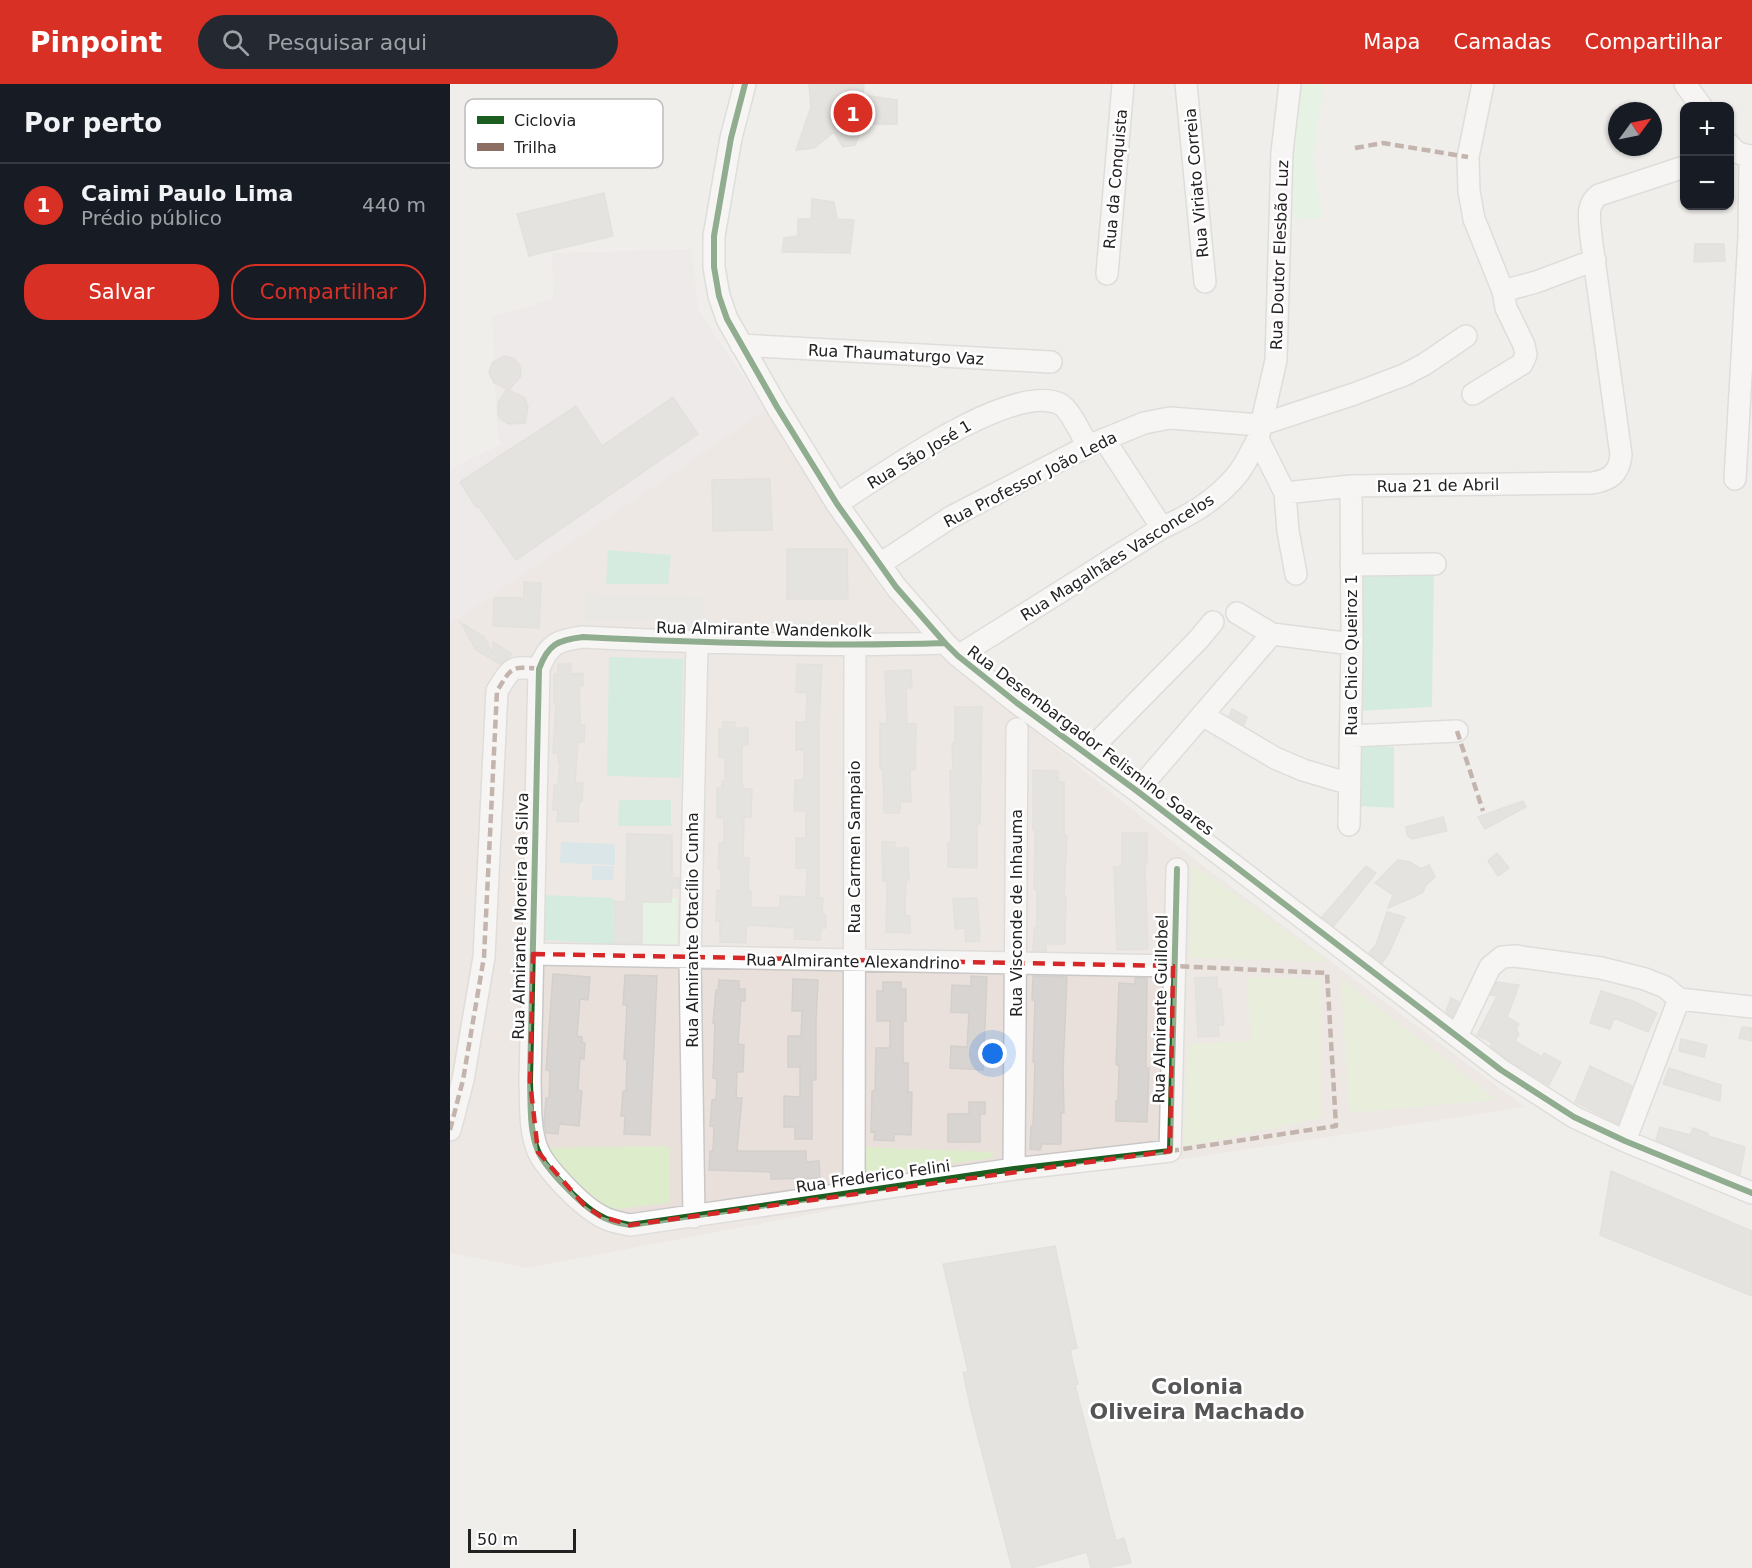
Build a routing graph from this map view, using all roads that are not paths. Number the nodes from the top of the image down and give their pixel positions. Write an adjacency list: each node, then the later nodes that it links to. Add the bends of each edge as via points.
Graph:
1 (745, 84): 16 (street, Rua Desembargador Felismino Soares, via 714,236 719,296)
2 (1123, 84): 12 (street, Rua da Conquista)
3 (1186, 84): 13 (street, Rua Viriato Correia)
4 (1290, 84): 19 (street, Rua Doutor Elesbão Luz, via 1282,152 1276,360)
5 (1483, 84): 14 (street, via 1468,157 1469,191 1474,219)
6 (1684, 84): 7 (street)
7 (1698, 102)
8 (1739, 152): 10 (street)
9 (1680, 168): 11 (street, via 1593,200 1589,212)
10 (1750, 237): 21 (street)
11 (1595, 260): 14 (street); 22 (street, Rua 21 de Abril, via 1621,455 1620,467 1614,475 1592,483)
12 (1107, 274)
13 (1205, 282)
14 (1503, 291): 18 (street, via 1506,308 1524,345 1525,360)
15 (1467, 336): 19 (street, via 1404,375)
16 (741, 345): 17 (street, Rua Thaumaturgo Vaz); 24 (street, Rua Desembargador Felismino Soares)
17 (1051, 362)
18 (1473, 394)
19 (1259, 432): 20 (street, Rua Professor João Leda, via 1170,418 1144,423); 23 (street); 25 (street, Rua Magalhães Vasconcelos, via 1237,475 1192,514)
20 (1096, 443): 24 (street, Rua São José 1, via 1063,406 1050,401 1014,406 965,424); 25 (street, Rua São José 1); 26 (street, Rua Professor João Leda, via 951,517)
21 (1735, 479)
22 (1352, 486): 23 (street, Rua 21 de Abril); 28 (street, Rua Chico Queiroz 1)
23 (1285, 493): 29 (street)
24 (837, 504): 26 (street, Rua Desembargador Felismino Soares)
25 (1162, 528): 36 (street, Rua Magalhães Vasconcelos)
26 (880, 564): 36 (street, Rua Desembargador Felismino Soares)
27 (1435, 564): 28 (street)
28 (1351, 565): 34 (street, Rua Chico Queiroz 1)
29 (1296, 574)
30 (1237, 613): 32 (street)
31 (1213, 622): 42 (street)
32 (1272, 634): 34 (street); 38 (street)
33 (697, 643): 35 (street, Rua Almirante Wandenkolk); 37 (street, Rua Almirante Wandenkolk, via 583,637 556,643); 48 (street, Rua Almirante Otacílio Cunha)
34 (1352, 644): 41 (street, Rua Chico Queiroz 1)
35 (855, 646): 36 (street, Rua Almirante Wandenkolk); 49 (street, Rua Carmen Sampaio)
36 (952, 650): 42 (street, Rua Desembargador Felismino Soares)
37 (539, 669): 47 (street, Rua Almirante Moreira da Silva); 55 (street, via 510,670 497,691 484,957 463,1080)
38 (1202, 715): 43 (street, via 1275,758); 44 (street)
39 (1017, 729): 50 (street, Rua Visconde de Inhauma)
40 (1457, 731): 41 (street)
41 (1351, 736): 43 (street, Rua Chico Queiroz 1)
42 (1086, 754): 44 (street, Rua Desembargador Felismino Soares)
43 (1350, 784): 45 (street, Rua Chico Queiroz 1)
44 (1137, 791): 54 (street, Rua Desembargador Felismino Soares)
45 (1348, 825)
46 (1177, 868): 51 (street, Rua Almirante Guillobel)
47 (533, 954): 48 (street, Rua Almirante Alexandrino); 61 (street, Rua Almirante Moreira da Silva, via 532,1129 538,1152)
48 (690, 958): 49 (street, Rua Almirante Alexandrino); 62 (street, Rua Almirante Otacílio Cunha)
49 (854, 961): 50 (street, Rua Almirante Alexandrino); 59 (street, Rua Carmen Sampaio)
50 (1017, 963): 51 (street, Rua Almirante Alexandrino); 58 (street, Rua Visconde de Inhauma)
51 (1173, 966): 57 (street, Rua Almirante Guillobel)
52 (1679, 999): 53 (street); 54 (street, via 1665,987 1645,979 1601,968 1502,957 1490,967); 56 (street)
53 (1752, 1007)
54 (1456, 1036): 56 (street, Rua Desembargador Felismino Soares, via 1574,1117)
55 (450, 1130)
56 (1625, 1141): 60 (street, Rua Desembargador Felismino Soares)
57 (1170, 1151): 58 (street, Rua Frederico Felini)
58 (1014, 1169): 59 (street, Rua Frederico Felini)
59 (855, 1192): 62 (street, Rua Frederico Felini)
60 (1752, 1193)
61 (584, 1205): 62 (street, Rua Frederico Felini, via 600,1216 630,1225)
62 (694, 1217)

